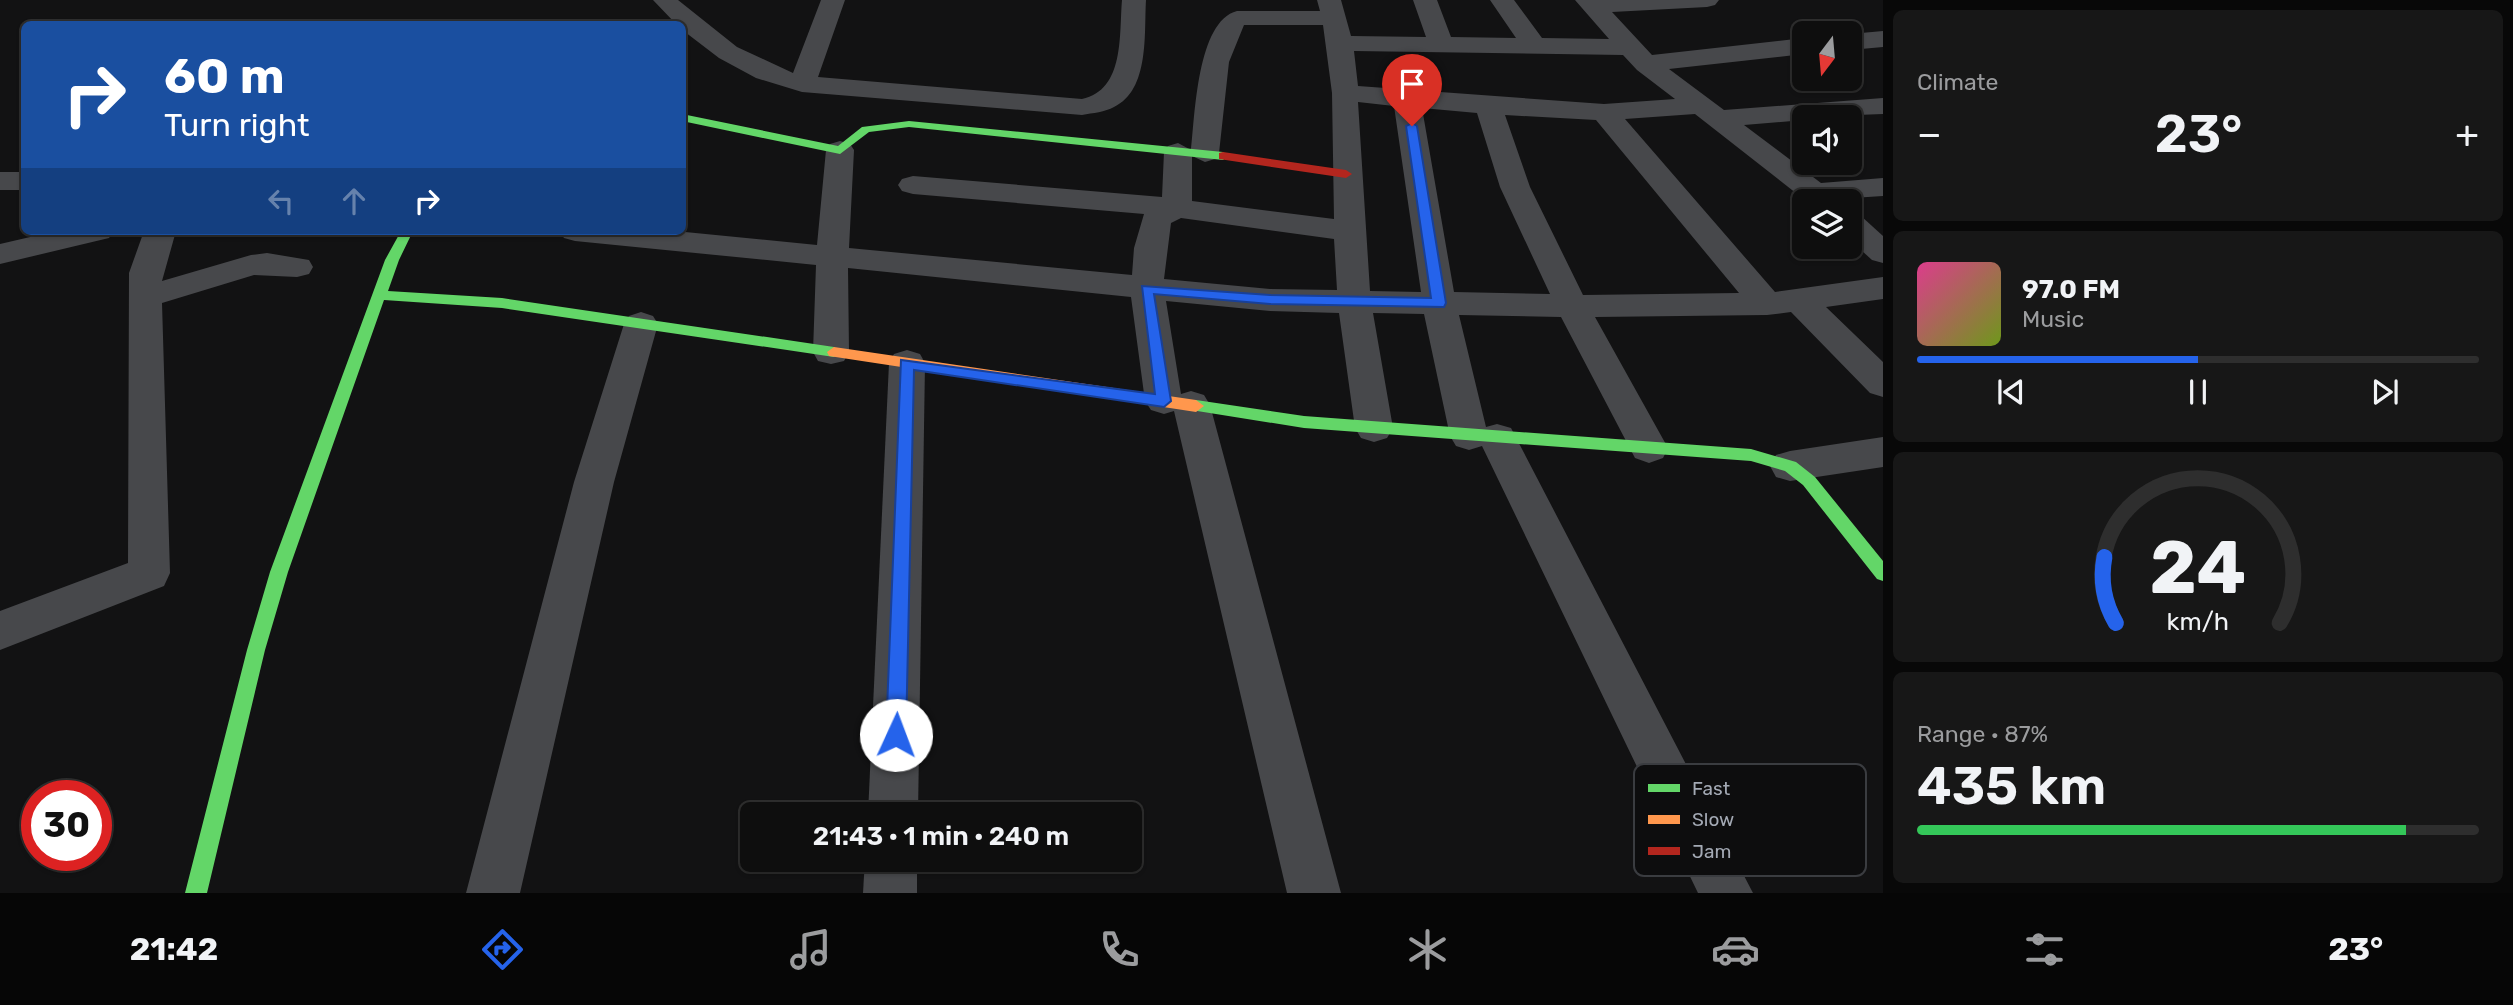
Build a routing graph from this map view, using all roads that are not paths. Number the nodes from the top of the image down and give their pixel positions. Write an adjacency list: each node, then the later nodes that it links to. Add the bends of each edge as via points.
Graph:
1 (666, 0): 15 (street, via 699,30 760,70)
2 (833, 0): 15 (street)
3 (1134, 0): 15 (street, via 1126,73 1119,90 1107,101 1082,107)
4 (1425, 0): 11 (street)
5 (1502, 0): 13 (street)
6 (1707, 0): 7 (street)
7 (1590, 3): 14 (street)
8 (1335, 20): 11 (street); 16 (street); 24 (street, via 1237,18 1226,27)
9 (1883, 39): 10 (street)
10 (1862, 41)
11 (1442, 46): 13 (street)
12 (1792, 47): 14 (street)
13 (1536, 48): 14 (street)
14 (1638, 55): 21 (street)
15 (802, 84)
16 (1345, 93): 17 (street); 25 (street)
17 (1407, 99): 18 (street); 49 (street)
18 (1488, 106): 20 (street); 50 (street, via 1515,187)
19 (1883, 106): 21 (street)
20 (1604, 112): 21 (street); 48 (street)
21 (1707, 113): 30 (street)
22 (686, 118): 23 (street)
23 (840, 150): 24 (street, via 866,129 909,124); 41 (street)
24 (1191, 152): 25 (street); 32 (street)
25 (1346, 174): 33 (street)
26 (0, 181): 27 (street)
27 (21, 181)
28 (913, 185): 32 (street)
29 (1883, 187): 31 (street)
30 (1810, 189)
31 (1862, 190)
32 (1177, 208): 33 (street); 44 (street, via 1157,218)
33 (1350, 231): 47 (street)
34 (1862, 234): 39 (street)
35 (81, 235): 40 (street)
36 (159, 235): 46 (street, via 145,273)
37 (405, 235): 45 (street)
38 (618, 235): 41 (street)
39 (1883, 253)
40 (0, 254)
41 (832, 255): 44 (street); 52 (street)
42 (297, 267): 46 (street, via 251,265)
43 (1883, 288): 48 (street)
44 (1147, 289): 47 (street); 55 (street)
45 (379, 295): 51 (street, via 502,303); 67 (street, via 279,572)
46 (145, 297): 62 (street, via 149,573)
47 (1354, 302): 49 (street); 56 (street)
48 (1784, 302): 50 (street); 54 (street)
49 (1439, 303): 50 (street); 57 (street)
50 (1572, 306): 58 (street)
51 (641, 324): 52 (street); 68 (street, via 594,482)
52 (831, 352): 53 (street)
53 (906, 363): 55 (street); 64 (street)
54 (1883, 384)
55 (1177, 403): 56 (street); 70 (street)
56 (1374, 428): 57 (street)
57 (1483, 437): 58 (street); 63 (street)
58 (1649, 448): 60 (street, via 1751,455)
59 (1883, 452): 60 (street)
60 (1790, 466): 61 (street, via 1809,481)
61 (1883, 574)
62 (0, 631)
63 (1657, 764)
64 (893, 802)
65 (891, 872): 69 (street)
66 (1717, 876): 71 (street)
67 (196, 893)
68 (493, 893)
69 (890, 893)
70 (1314, 893)
71 (1726, 893)

